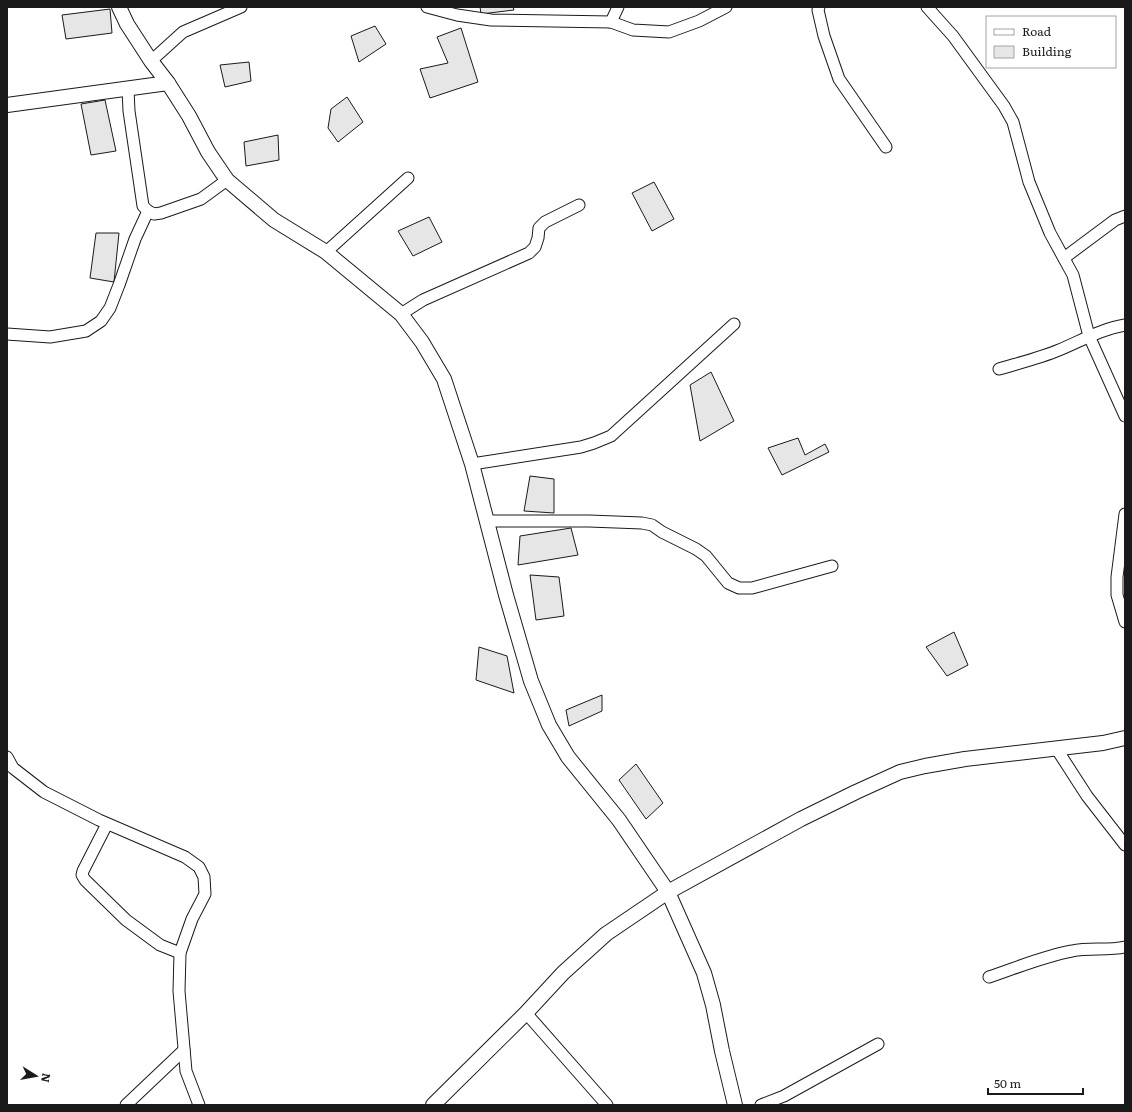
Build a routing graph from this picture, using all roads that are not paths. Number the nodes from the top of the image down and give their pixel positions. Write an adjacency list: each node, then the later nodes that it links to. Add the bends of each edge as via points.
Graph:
1 (119, 7): 9 (street)
2 (241, 7): 9 (street, via 183,32)
3 (427, 7): 8 (street, via 491,20)
4 (618, 7): 8 (street)
5 (726, 7): 8 (street, via 669,32 633,30)
6 (819, 7): 13 (street, via 824,36 839,79)
7 (927, 7): 20 (street, via 953,36 1013,122 1029,182 1050,233)
8 (611, 22)
9 (150, 61): 10 (street)
10 (168, 83): 11 (street); 15 (street)
11 (128, 89): 12 (street); 17 (street, via 143,206)
12 (7, 105)
13 (886, 147)
14 (408, 178): 19 (street)
15 (227, 180): 17 (street, via 201,199 161,213); 19 (street, via 274,220)
16 (579, 205): 21 (street, via 545,222 539,228 535,247 528,253 423,300)
17 (148, 212): 24 (street, via 135,239 110,308 100,321 86,331 50,337)
18 (1125, 216): 20 (street, via 1115,220)
19 (326, 252): 21 (street)
20 (1064, 258): 25 (street, via 1073,275)
21 (401, 314): 28 (street, via 422,342 444,379)
22 (734, 324): 28 (street, via 611,436 581,447)
23 (1125, 325): 25 (street)
24 (7, 334)
25 (1089, 336): 26 (street, via 1057,351); 27 (street)
26 (999, 369)
27 (1125, 416)
28 (472, 464): 30 (street)
29 (1125, 514): 32 (street, via 1117,577 1117,595)
30 (486, 521): 31 (street, via 612,522 652,525 706,556 728,583 739,588 752,588); 38 (street, via 531,681 549,725 568,757 619,820)
31 (832, 566)
32 (1125, 622)
33 (1125, 738): 34 (street)
34 (1056, 748): 37 (street, via 1087,796); 38 (street, via 965,759 900,772 800,819)
35 (7, 757): 36 (street, via 13,768 44,792)
36 (107, 824): 40 (street, via 82,875 126,920 160,945); 40 (street, via 185,857 199,867 204,877 205,894)
37 (1125, 845)
38 (668, 892): 42 (street, via 606,934 563,973); 49 (street, via 704,973)
39 (1125, 947): 41 (street, via 1075,950)
40 (180, 953): 44 (street, via 179,991)
41 (989, 977)
42 (526, 1013): 47 (street); 48 (street)
43 (878, 1044): 50 (street, via 784,1096)
44 (184, 1050): 45 (street); 46 (street, via 186,1071)
45 (126, 1105)
46 (199, 1105)
47 (433, 1105)
48 (607, 1105)
49 (735, 1105)
50 (761, 1105)

